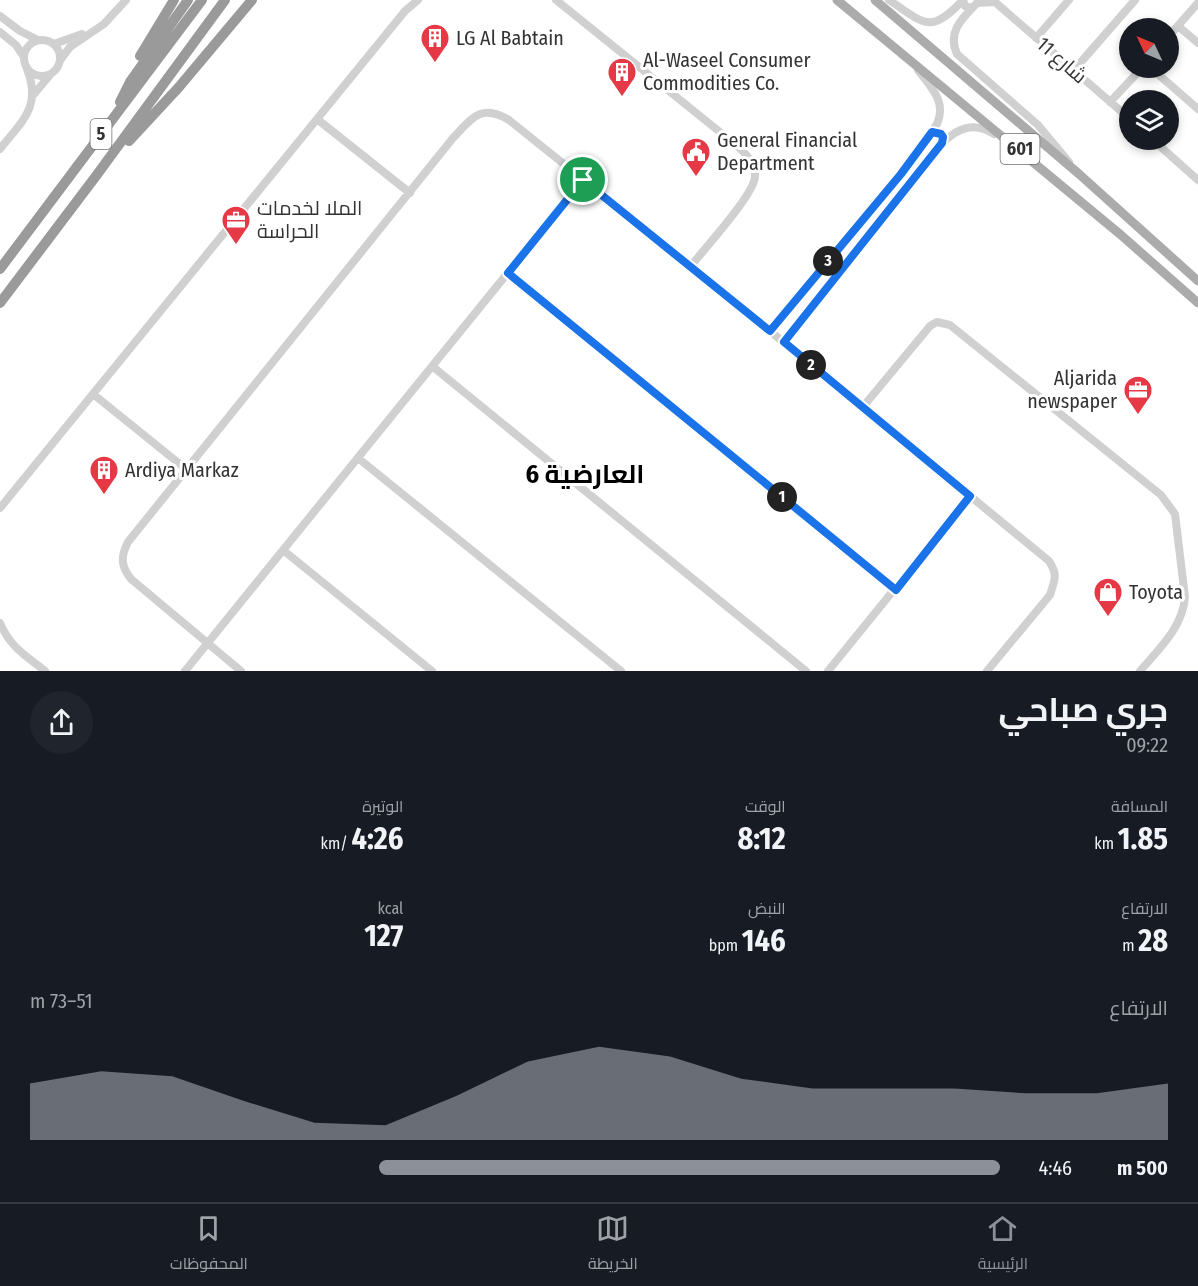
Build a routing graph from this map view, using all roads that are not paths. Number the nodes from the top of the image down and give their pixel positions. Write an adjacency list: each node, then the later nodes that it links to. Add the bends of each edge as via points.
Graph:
1 (121, 0): 28 (street, via 90,30)
2 (126, 0): 31 (street)
3 (174, 0): 38 (highway, via 134,68)
4 (188, 0): 38 (highway)
5 (202, 0): 43 (highway, 5)
6 (225, 0): 50 (highway, 5)
7 (252, 0): 50 (highway, via 179,87)
8 (418, 0): 44 (street)
9 (556, 0): 55 (street, via 736,145 755,169 753,187)
10 (837, 0): 32 (main road, 601)
11 (875, 0): 49 (main road, 601)
12 (889, 0): 13 (street, via 929,23 946,18)
13 (963, 0): 19 (street, via 965,6)
14 (1006, 0): 21 (street)
15 (1069, 0): 26 (street)
16 (1136, 0): 34 (street)
17 (1192, 0): 20 (street)
18 (995, 1): 19 (street, شارع 11); 21 (street, شارع 11)
19 (976, 4): 49 (street, via 957,25 957,54 1038,125)
20 (1198, 4): 23 (street)
21 (1007, 12): 26 (street, شارع 11)
22 (0, 16): 27 (street)
23 (1179, 25)
24 (1179, 27): 29 (street)
25 (0, 32): 30 (street)
26 (1036, 38): 34 (street, شارع 11)
27 (38, 40): 28 (street); 30 (street, via 28,46)
28 (54, 44): 31 (street)
29 (1198, 44)
30 (24, 57): 33 (street)
31 (61, 59): 35 (street)
32 (914, 64): 45 (street, via 940,104 940,117); 54 (main road, 601)
33 (27, 68): 35 (street, via 40,76); 39 (street)
34 (1074, 70): 40 (street, شارع 11)
35 (50, 75): 39 (street)
36 (1133, 78): 40 (street)
37 (1162, 78): 41 (street)
38 (130, 82): 43 (highway)
39 (34, 94): 47 (street, via 24,119)
40 (1110, 102): 42 (street, شارع 11)
41 (1198, 109)
42 (1119, 110)
43 (117, 112): 56 (highway, 5)
44 (317, 119): 53 (street); 65 (street)
45 (929, 135): 46 (street, via 941,134); 62 (street)
46 (942, 143): 54 (street, via 965,127 991,132); 63 (street)
47 (0, 149)
48 (1164, 150): 52 (street)
49 (1079, 174): 58 (main road, 601)
50 (96, 176): 60 (highway, 5)
51 (583, 180): 53 (street, via 509,120 488,111 478,114 453,138); 55 (street); 57 (street)
52 (1198, 180)
53 (410, 193): 68 (street)
54 (1121, 235): 59 (main road, 601)
55 (691, 266): 62 (street)
56 (0, 269)
57 (508, 273): 64 (street); 72 (street)
58 (1198, 283): 59 (main road, via 1186,279)
59 (1184, 289): 61 (main road, 601)
60 (0, 303)
61 (1198, 303)
62 (770, 331): 63 (street)
63 (784, 342): 66 (street)
64 (432, 366): 67 (street); 81 (street)
65 (93, 394): 68 (street); 70 (street)
66 (862, 408): 69 (street); 83 (street, via 930,326 937,322 950,325 1161,495 1175,513 1184,610 1174,630)
67 (358, 458): 71 (street); 80 (street)
68 (186, 469): 74 (street, via 129,542 122,563 130,579)
69 (970, 496): 72 (street); 75 (street, via 1055,570 1050,595)
70 (0, 508)
71 (283, 550): 74 (street); 79 (street)
72 (896, 590): 82 (street)
73 (0, 623): 76 (street, via 6,638)
74 (207, 644): 77 (street); 78 (street)
75 (991, 670)
76 (45, 671)
77 (185, 671)
78 (241, 671)
79 (432, 671)
80 (621, 671)
81 (806, 671)
82 (828, 671)
83 (1140, 671)

